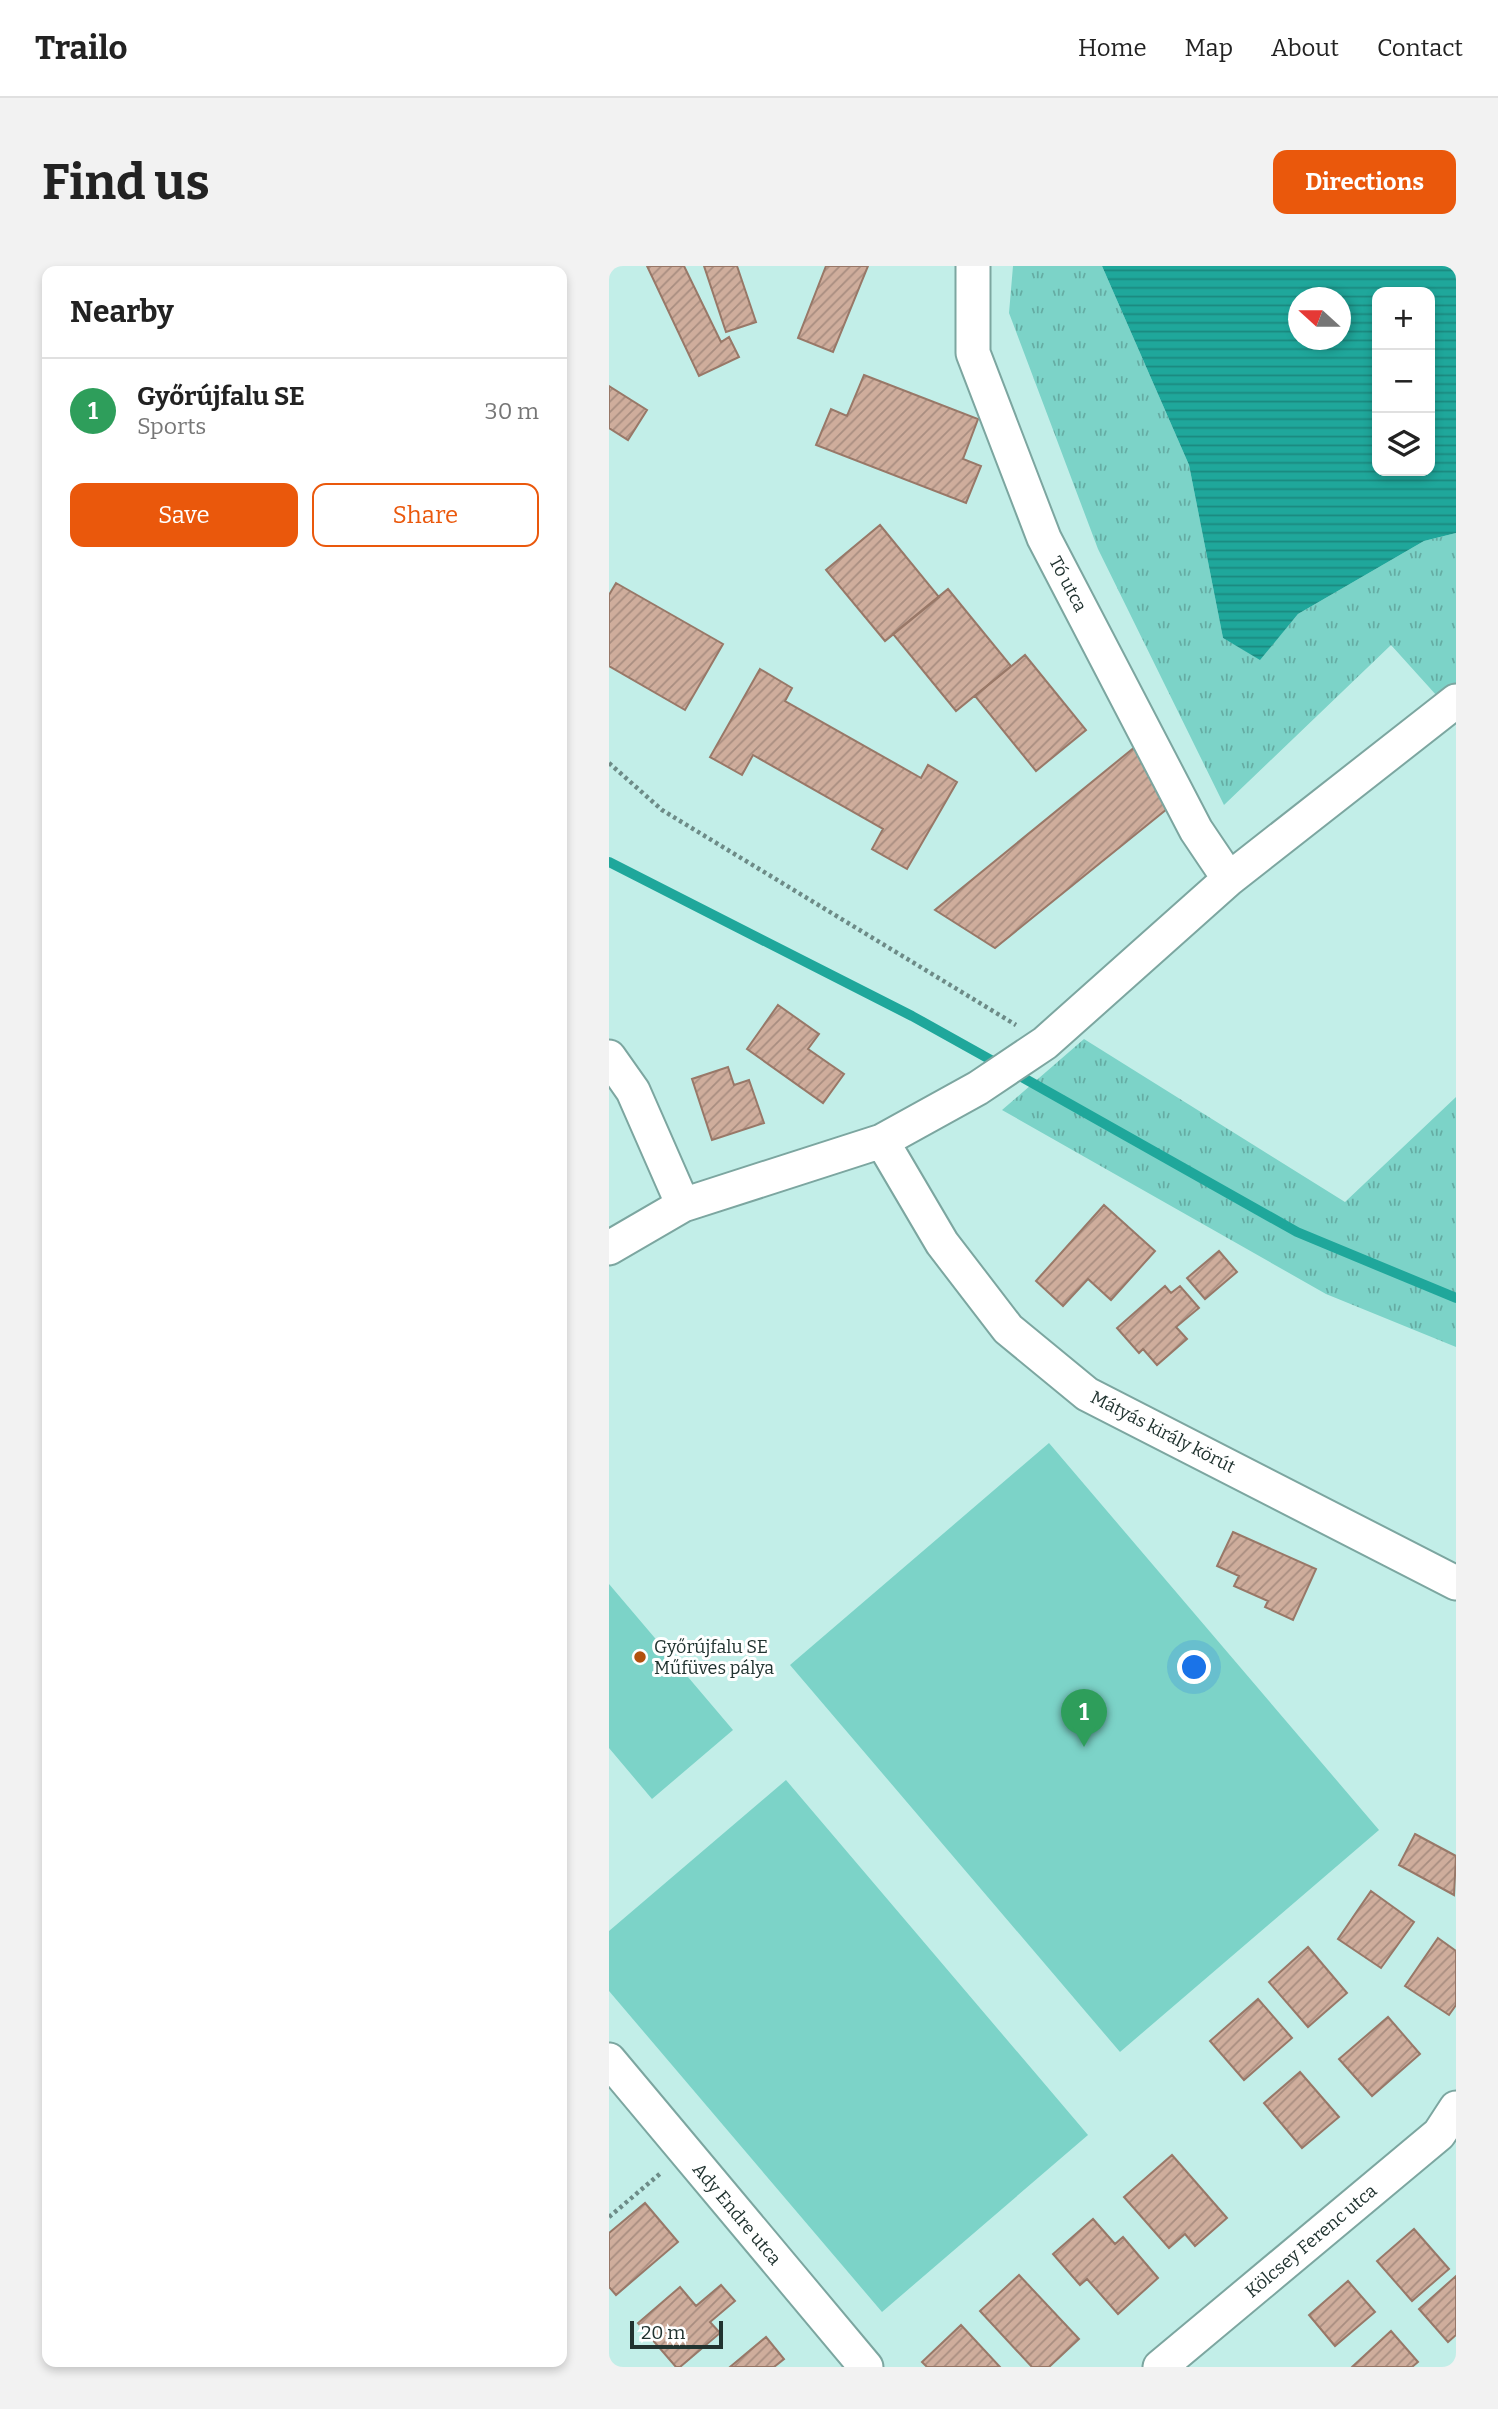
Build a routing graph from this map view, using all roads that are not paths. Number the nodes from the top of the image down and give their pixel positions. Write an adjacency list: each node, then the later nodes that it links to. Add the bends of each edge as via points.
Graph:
1 (973, 266): 3 (street, Tó utca, via 973,353 1044,538 1196,830)
2 (1456, 701): 3 (street)
3 (1229, 878): 5 (street, via 1045,1043 978,1088)
4 (609, 1057): 6 (street, via 633,1091)
5 (882, 1141): 6 (street); 8 (street, Mátyás király körút, via 942,1243 1008,1329 1087,1394)
6 (683, 1205): 7 (street)
7 (609, 1248)
8 (1456, 1583)
9 (609, 2060): 11 (street, Ady Endre utca)
10 (1450, 2132): 12 (street, Kölcsey Ferenc utca)
11 (866, 2367)
12 (1160, 2367)

